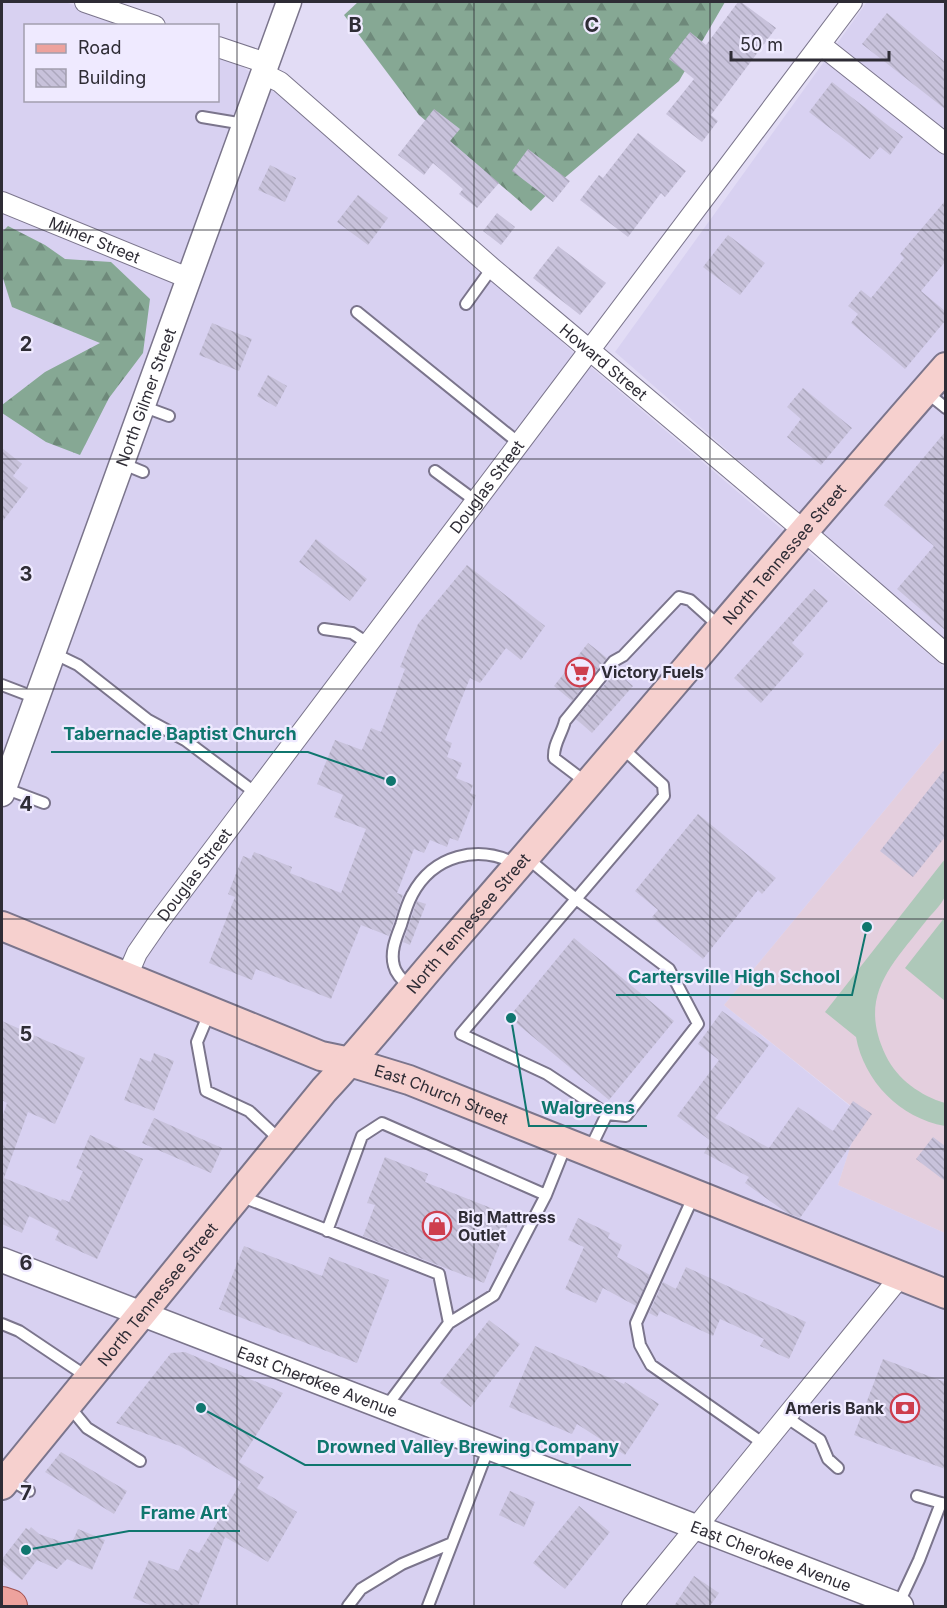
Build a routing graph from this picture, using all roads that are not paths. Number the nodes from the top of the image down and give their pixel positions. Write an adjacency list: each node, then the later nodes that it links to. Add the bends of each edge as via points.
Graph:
1 (84, 2): 4 (street)
2 (289, 2): 7 (street, North Gilmer Street)
3 (852, 2): 5 (street, Douglas Street)
4 (149, 24)
5 (821, 45): 10 (street); 16 (street, Douglas Street)
6 (219, 47): 7 (street, Howard Street)
7 (264, 68): 9 (street, North Gilmer Street); 12 (street, Howard Street)
8 (202, 117): 9 (lane)
9 (244, 124): 13 (street, North Gilmer Street)
10 (945, 144)
11 (2, 202): 13 (street, Milner Street)
12 (492, 268): 14 (lane); 16 (street, Howard Street)
13 (188, 278): 19 (street, North Gilmer Street)
14 (466, 304)
15 (357, 312): 21 (lane)
16 (590, 352): 21 (street, Douglas Street); 26 (street, Howard Street)
17 (945, 367): 18 (main road, North Tennessee Street)
18 (935, 399): 26 (main road, North Tennessee Street)
19 (142, 406): 20 (lane); 22 (street, North Gilmer Street)
20 (169, 416)
21 (520, 444): 25 (street, Douglas Street)
22 (121, 463): 24 (lane); 30 (street, North Gilmer Street)
23 (435, 471): 25 (lane)
24 (143, 472)
25 (477, 502): 29 (street, Douglas Street)
26 (803, 530): 27 (main road, North Tennessee Street); 31 (street, Howard Street)
27 (720, 627): 34 (main road, North Tennessee Street); 35 (lane, via 690,600 680,597 614,661 565,721 553,748 554,758)
28 (324, 628): 29 (lane, via 352,633)
29 (369, 644): 37 (street, Douglas Street)
30 (52, 652): 33 (street, North Gilmer Street); 37 (lane, via 78,665 148,720 185,740)
31 (945, 654)
32 (2, 685): 33 (lane)
33 (36, 698): 36 (street, North Gilmer Street, via 11,754)
34 (620, 746): 35 (main road, North Tennessee Street); 40 (lane, via 663,785 664,796)
35 (587, 784): 39 (main road, North Tennessee Street)
36 (3, 791): 38 (lane)
37 (257, 794): 42 (street, Douglas Street, via 157,924)
38 (44, 803)
39 (522, 861): 40 (lane); 43 (main road, North Tennessee Street); 43 (lane, via 469,853 438,866 423,879 412,894 393,954 396,972)
40 (576, 899): 46 (lane, via 669,969 698,1024 626,1116); 46 (lane, via 461,1034 547,1074)
41 (2, 926): 42 (main road, East Church Street)
42 (127, 976): 44 (main road, East Church Street)
43 (411, 988): 45 (main road, North Tennessee Street)
44 (210, 1010): 45 (main road, East Church Street, via 321,1056); 47 (lane, via 197,1042 206,1091 249,1111)
45 (350, 1062): 47 (main road, North Tennessee Street); 48 (main road, East Church Street, via 409,1080)
46 (608, 1114): 48 (lane)
47 (283, 1142): 51 (main road, North Tennessee Street)
48 (578, 1149): 49 (lane); 50 (main road, East Church Street)
49 (546, 1195): 52 (lane, via 382,1123 362,1136); 57 (lane, via 494,1295)
50 (694, 1195): 54 (main road, East Church Street); 63 (lane, via 636,1323 640,1345 651,1365)
51 (240, 1196): 52 (lane); 56 (main road, North Tennessee Street)
52 (327, 1230): 57 (lane, via 439,1275)
53 (2, 1260): 56 (street, East Cherokee Avenue)
54 (900, 1277): 55 (main road, East Church Street); 62 (street)
55 (945, 1294)
56 (142, 1313): 59 (main road, North Tennessee Street); 61 (street, East Cherokee Avenue)
57 (449, 1323): 61 (lane)
58 (2, 1324): 59 (lane, via 19,1331)
59 (89, 1378): 60 (main road, North Tennessee Street)
60 (68, 1404): 65 (lane, via 87,1428); 67 (main road, North Tennessee Street)
61 (386, 1407): 64 (street, East Cherokee Avenue)
62 (786, 1417): 63 (street); 66 (lane, via 820,1440 828,1459)
63 (764, 1444): 70 (street)
64 (489, 1447): 70 (street, East Cherokee Avenue); 71 (lane)
65 (140, 1461)
66 (838, 1468)
67 (9, 1482)
68 (917, 1496): 69 (lane)
69 (943, 1503): 77 (lane)
70 (696, 1527): 76 (street); 77 (street, East Cherokee Avenue)
71 (452, 1543): 74 (lane, via 402,1564 361,1588); 75 (lane)
72 (2, 1603): 73 (main road)
73 (11, 1606)
74 (348, 1606)
75 (428, 1606)
76 (632, 1606)
77 (900, 1606)

